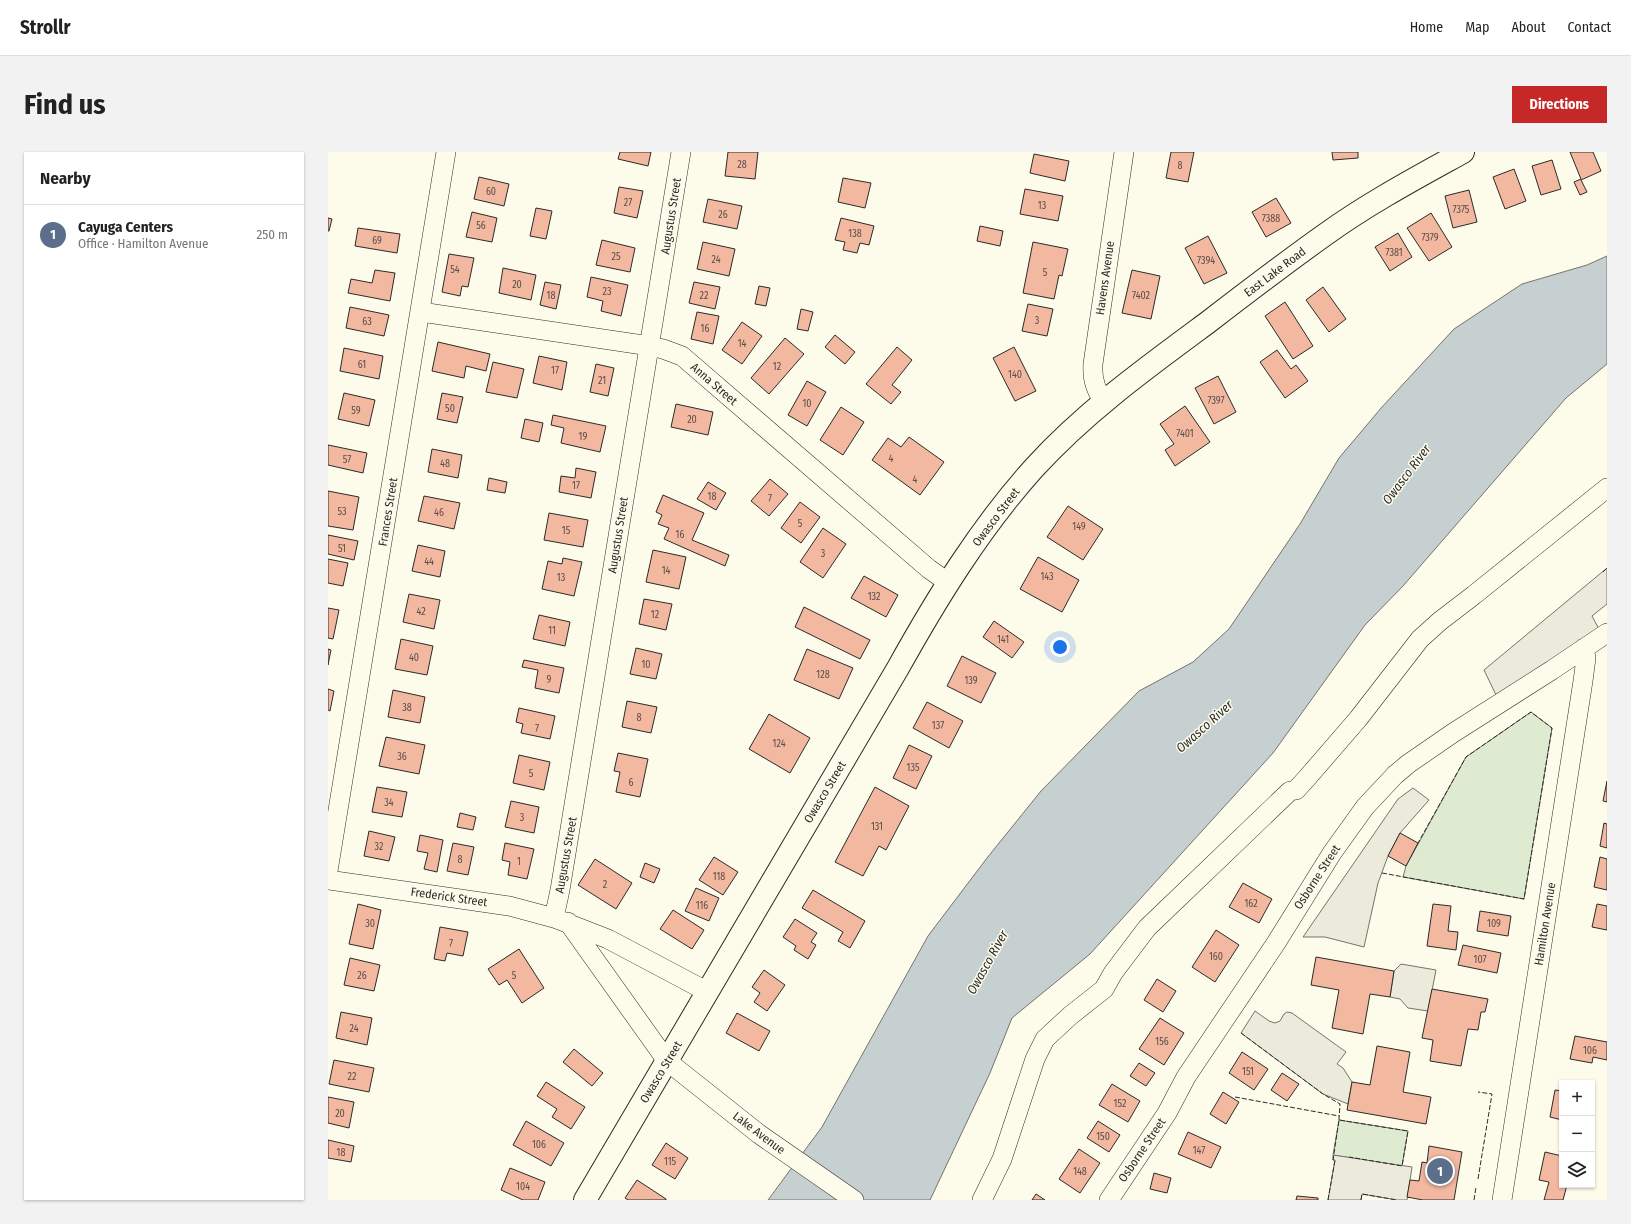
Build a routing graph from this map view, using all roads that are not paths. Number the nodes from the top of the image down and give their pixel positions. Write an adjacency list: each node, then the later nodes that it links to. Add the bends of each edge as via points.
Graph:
1 (446, 152): 5 (street, Frances Street)
2 (681, 152): 6 (street, Augustus Street)
3 (1124, 152): 7 (street, Havens Avenue, via 1092,364)
4 (1463, 152): 7 (main road, East Lake Road, via 1389,193 1326,234)
5 (421, 312): 6 (street, Anna Street); 12 (street, Frances Street)
6 (650, 346): 9 (street, Anna Street, via 682,356 929,569); 14 (street, Augustus Street, via 560,890)
7 (1101, 405): 9 (main road, Owasco Street, via 1060,441 1009,497)
8 (1607, 488): 19 (street, via 1420,639 1358,719 1296,790 1290,791 1147,928 1104,989 1070,1015 1045,1039 1035,1058 1002,1159)
9 (949, 583): 15 (main road, Owasco Street)
10 (1607, 633): 11 (street, Osborne Street)
11 (1584, 648): 20 (street, Osborne Street, via 1408,764 1365,807 1332,853 1276,943 1186,1077 1167,1113); 21 (street, Hamilton Avenue, via 1586,658 1583,680)
12 (328, 871)
13 (328, 880): 14 (street, Frederick Street, via 509,906)
14 (561, 920): 15 (street, Frederick Street, via 638,953); 16 (street)
15 (708, 992): 16 (main road, Owasco Street)
16 (667, 1061): 17 (main road, Owasco Street); 18 (street, Lake Avenue, via 759,1134)
17 (585, 1200)
18 (854, 1200)
19 (982, 1200)
20 (1109, 1200)
21 (1502, 1200)

